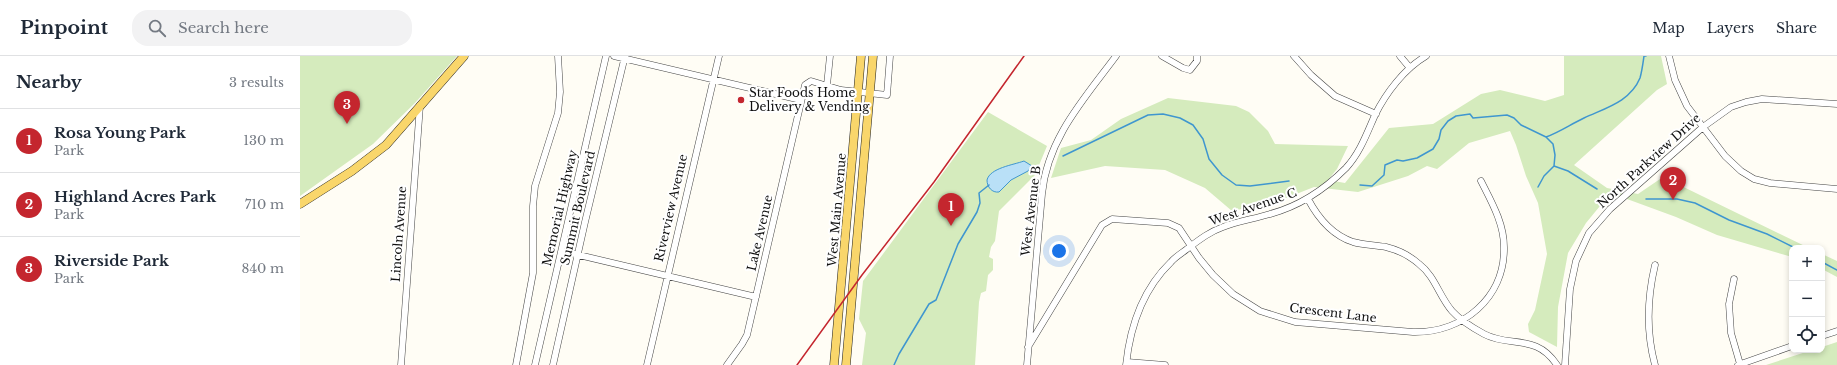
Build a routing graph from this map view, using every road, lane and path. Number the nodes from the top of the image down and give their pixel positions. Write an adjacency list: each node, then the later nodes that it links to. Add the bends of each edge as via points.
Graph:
1 (464, 56): 25 (main road)
2 (558, 56): 46 (street, via 558,113 535,186 533,273)
3 (606, 56): 33 (street, Memorial Highway)
4 (614, 56): 17 (street)
5 (719, 56): 19 (street, Riverview Avenue)
6 (830, 56): 20 (street)
7 (861, 56): 21 (main road, West Main Avenue)
8 (872, 56): 22 (main road, West Main Avenue)
9 (890, 56): 22 (street, via 887,95)
10 (1116, 56): 42 (street, West Avenue B, via 1066,124 1046,167)
11 (1162, 56): 12 (street, via 1190,70 1197,61)
12 (1197, 56)
13 (1294, 56): 26 (street, via 1311,76 1335,96)
14 (1400, 56): 18 (street)
15 (1426, 56): 18 (street, West Avenue C)
16 (1669, 56): 27 (street, via 1680,94)
17 (625, 57): 19 (street); 34 (street, Summit Boulevard)
18 (1410, 68): 26 (street, West Avenue C, via 1395,84)
19 (712, 80): 23 (street); 36 (street, Riverview Avenue)
20 (827, 85): 21 (street); 23 (street, Lake Avenue, via 808,82)
21 (858, 93): 22 (street); 51 (main road, West Main Avenue)
22 (869, 94): 52 (main road, West Main Avenue)
23 (801, 100): 38 (street, Lake Avenue)
24 (1837, 104): 27 (street, North Parkview Drive, via 1754,100 1724,110)
25 (420, 105): 31 (main road, via 386,145 352,171); 45 (street, Lincoln Avenue)
26 (1376, 114): 30 (street, West Avenue C, via 1365,139 1347,166)
27 (1703, 127): 29 (street, via 1730,162 1754,179 1778,185); 56 (street, North Parkview Drive, via 1610,209 1589,233 1576,261 1570,288)
28 (1481, 181): 39 (street, Crescent Lane, via 1501,226 1504,246 1502,268 1496,286 1487,300 1476,312)
29 (1837, 190)
30 (1308, 199): 32 (street, West Avenue C, via 1277,212 1224,226 1201,237); 39 (street, via 1314,212 1327,227 1340,236 1353,242 1386,247 1420,264 1434,280 1453,312)
31 (300, 204)
32 (1191, 246): 39 (street, Crescent Lane, via 1213,275 1233,294 1260,311 1294,322 1428,333); 42 (street, Crescent Lane, via 1179,228 1168,223 1112,219 1102,225); 44 (street, West Avenue C, via 1170,262 1140,306 1131,330)
33 (562, 251): 34 (street); 47 (street, Memorial Highway)
34 (578, 255): 36 (street); 48 (street, Summit Boulevard)
35 (1655, 265): 57 (street, via 1648,311)
36 (666, 276): 38 (street); 49 (street, Riverview Avenue)
37 (1734, 279): 58 (street, via 1729,304 1730,333)
38 (756, 297): 50 (street, Lake Avenue, via 747,335)
39 (1463, 320): 55 (street, via 1486,335 1532,345 1542,350)
40 (1837, 331): 41 (street)
41 (1825, 335)
42 (1028, 347): 53 (street, West Avenue B)
43 (1789, 347): 58 (street)
44 (1127, 364): 54 (street)
45 (401, 365)
46 (516, 365)
47 (535, 365)
48 (553, 365)
49 (647, 365)
50 (727, 365)
51 (834, 365)
52 (846, 365)
53 (1027, 365)
54 (1165, 365)
55 (1557, 365)
56 (1565, 365)
57 (1655, 365)
58 (1739, 365)

